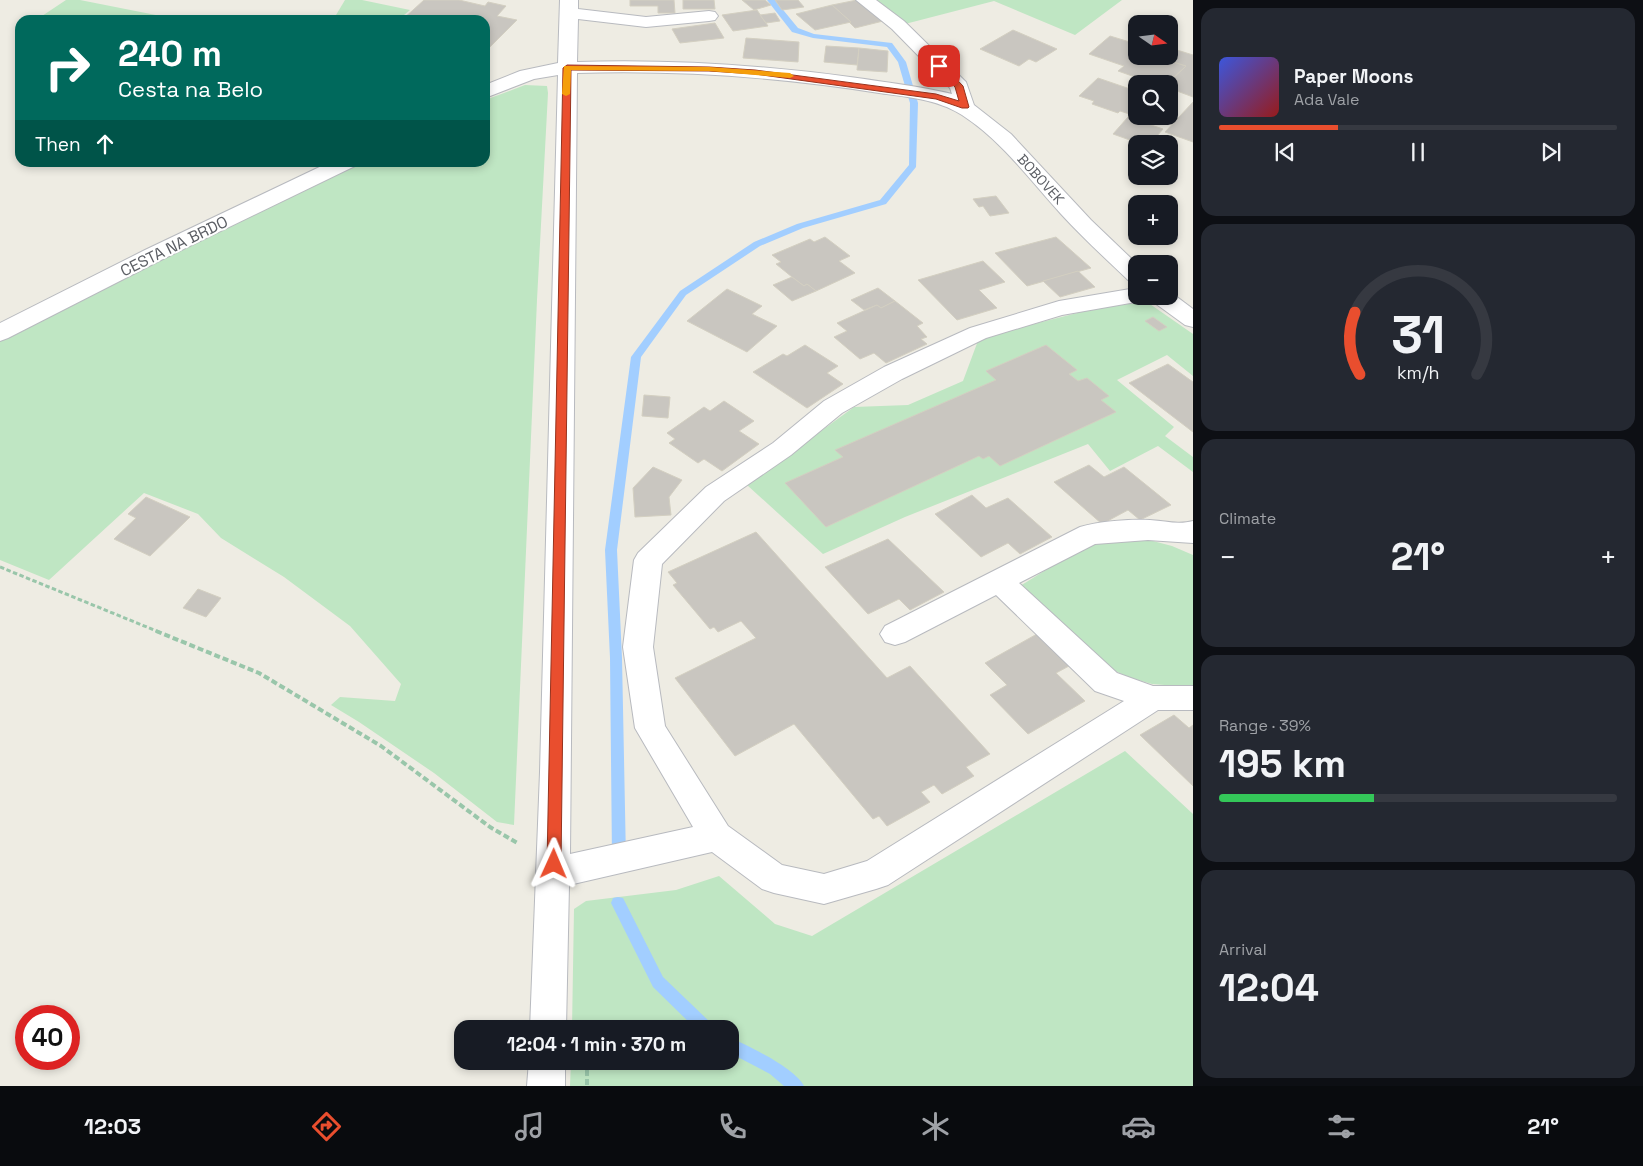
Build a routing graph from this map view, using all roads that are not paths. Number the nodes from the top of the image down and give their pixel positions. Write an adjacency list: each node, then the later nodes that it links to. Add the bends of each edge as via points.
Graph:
1 (865, 0): 6 (street, via 898,25 959,86)
2 (569, 7): 3 (street, via 646,22); 4 (street)
3 (709, 16)
4 (567, 68): 5 (street, via 517,76); 6 (street, BOBOVEK, via 746,71 936,97); 19 (street)
5 (490, 90)
6 (965, 107): 8 (street, BOBOVEK, via 997,130 1083,226)
7 (338, 167): 12 (street, CESTA NA BRDO)
8 (1128, 268)
9 (1128, 296): 18 (street, via 1059,308 978,333 893,373 833,407 782,449 715,494 648,560 638,647 650,728)
10 (1172, 305): 11 (street)
11 (1193, 320)
12 (0, 332)
13 (1192, 534): 14 (street, via 1148,530 1090,534)
14 (998, 580): 15 (street); 16 (street, via 1106,682)
15 (895, 634)
16 (1153, 698): 17 (street); 18 (street, via 876,874 824,889 774,878)
17 (1193, 698)
18 (716, 836): 19 (street, via 603,862)
19 (554, 869): 20 (street)
20 (548, 1020)
21 (547, 1070): 22 (street)
22 (546, 1086)

